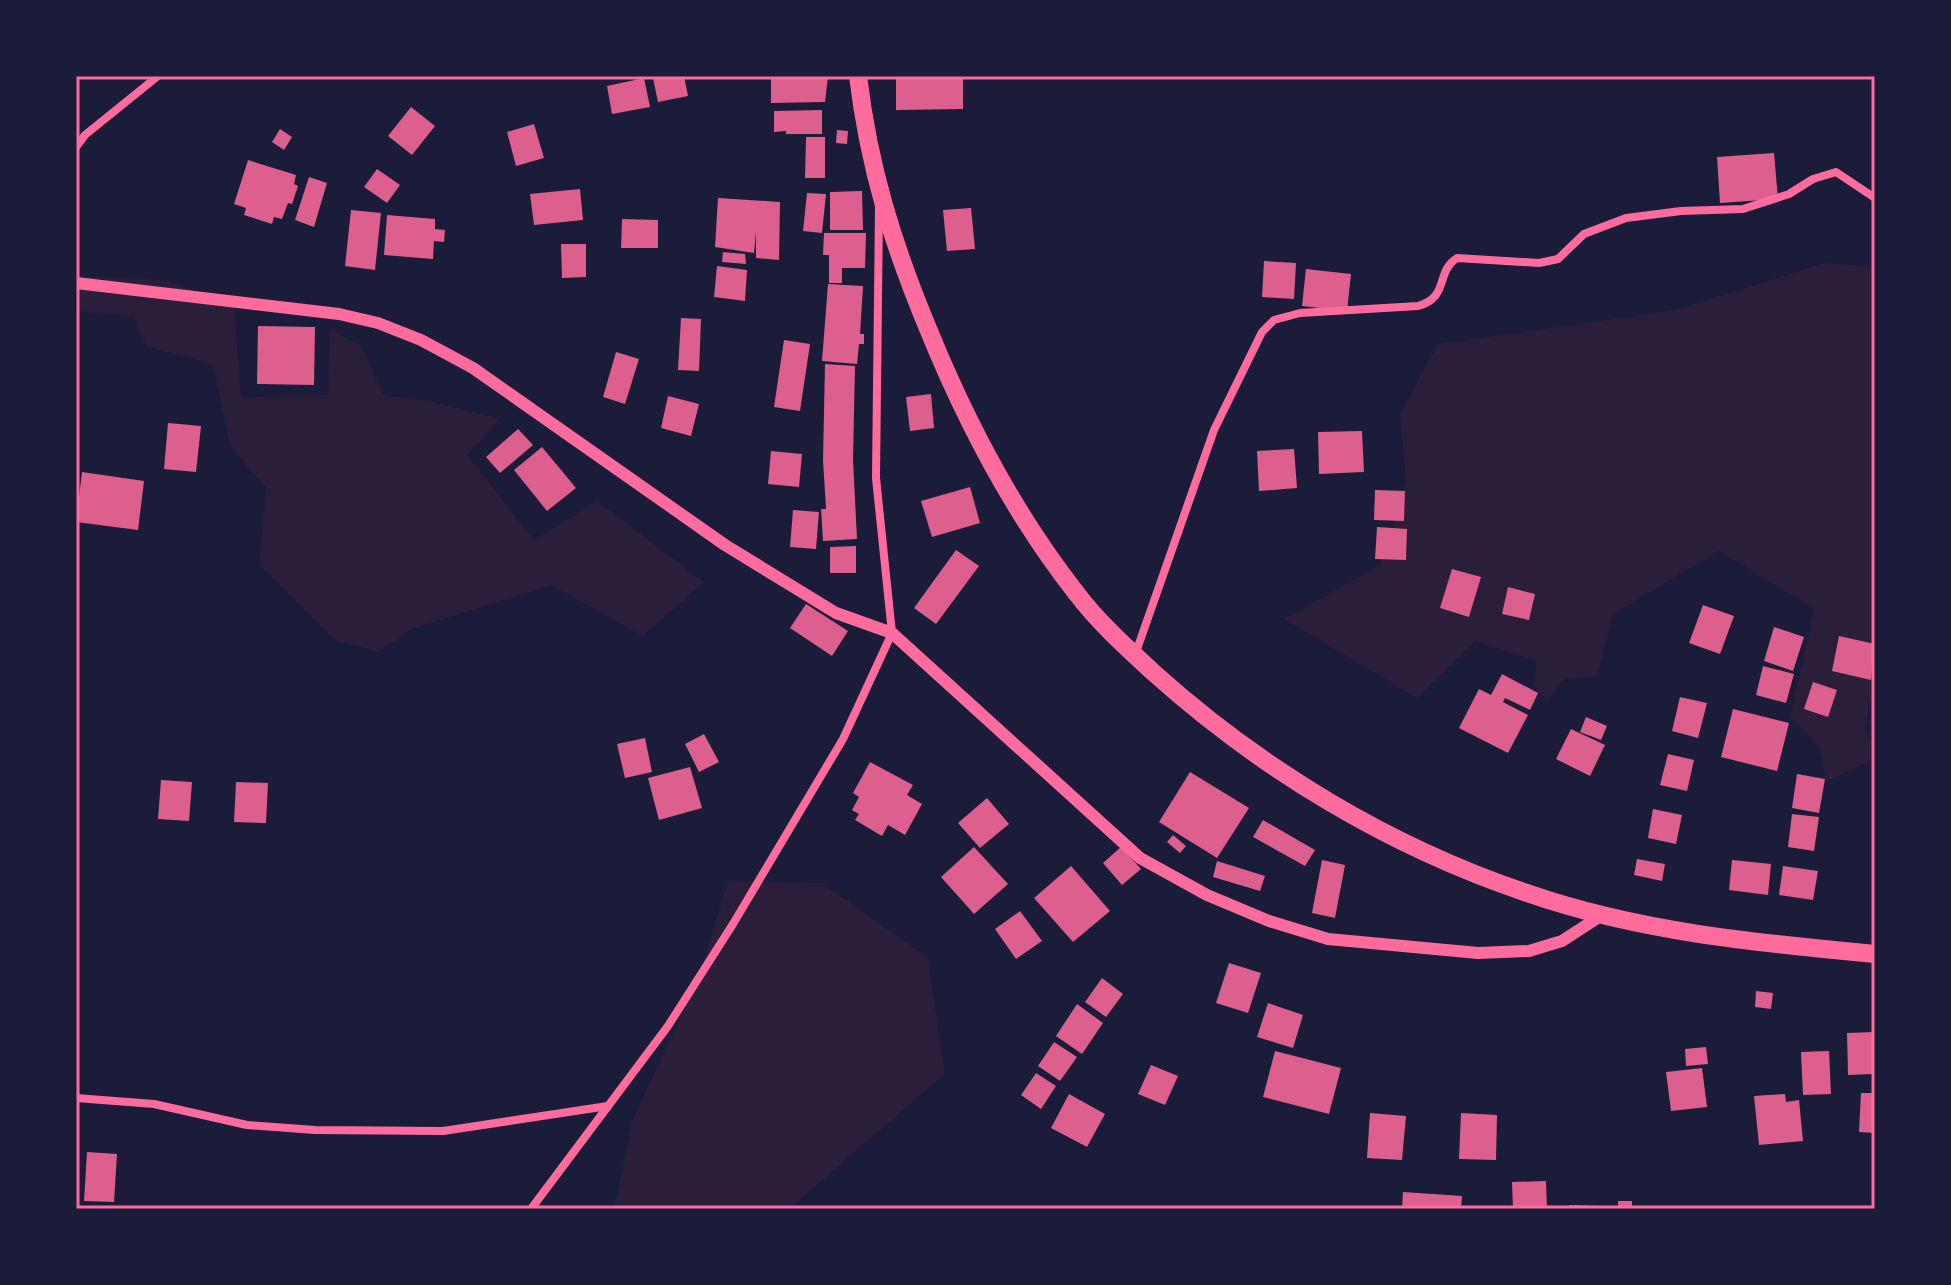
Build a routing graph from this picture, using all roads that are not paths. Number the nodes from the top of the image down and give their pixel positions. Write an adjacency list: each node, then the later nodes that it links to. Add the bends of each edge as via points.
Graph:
1 (158, 76): 3 (street)
2 (858, 76): 4 (highway)
3 (76, 147)
4 (879, 194): 7 (street, via 876,478); 8 (highway, via 950,384 1025,524 1079,597)
5 (1875, 198): 8 (street, via 1836,172 1743,209 1626,218 1584,234 1558,259 1539,263 1457,258 1449,263 1438,294 1418,306 1300,313 1274,320 1262,332 1214,430)
6 (76, 283): 7 (street, via 339,314 421,340 520,398 725,545 836,613)
7 (892, 633): 9 (street, via 1140,858 1269,921 1328,939 1478,953 1529,951 1562,941); 12 (street, via 843,739 733,924 668,1026)
8 (1135, 656): 9 (highway, via 1201,716 1363,821 1435,859)
9 (1602, 915): 10 (highway, via 1729,940)
10 (1875, 954)
11 (76, 1098): 12 (street, via 154,1104 247,1125 315,1130 443,1131)
12 (608, 1106): 13 (street)
13 (531, 1209)

